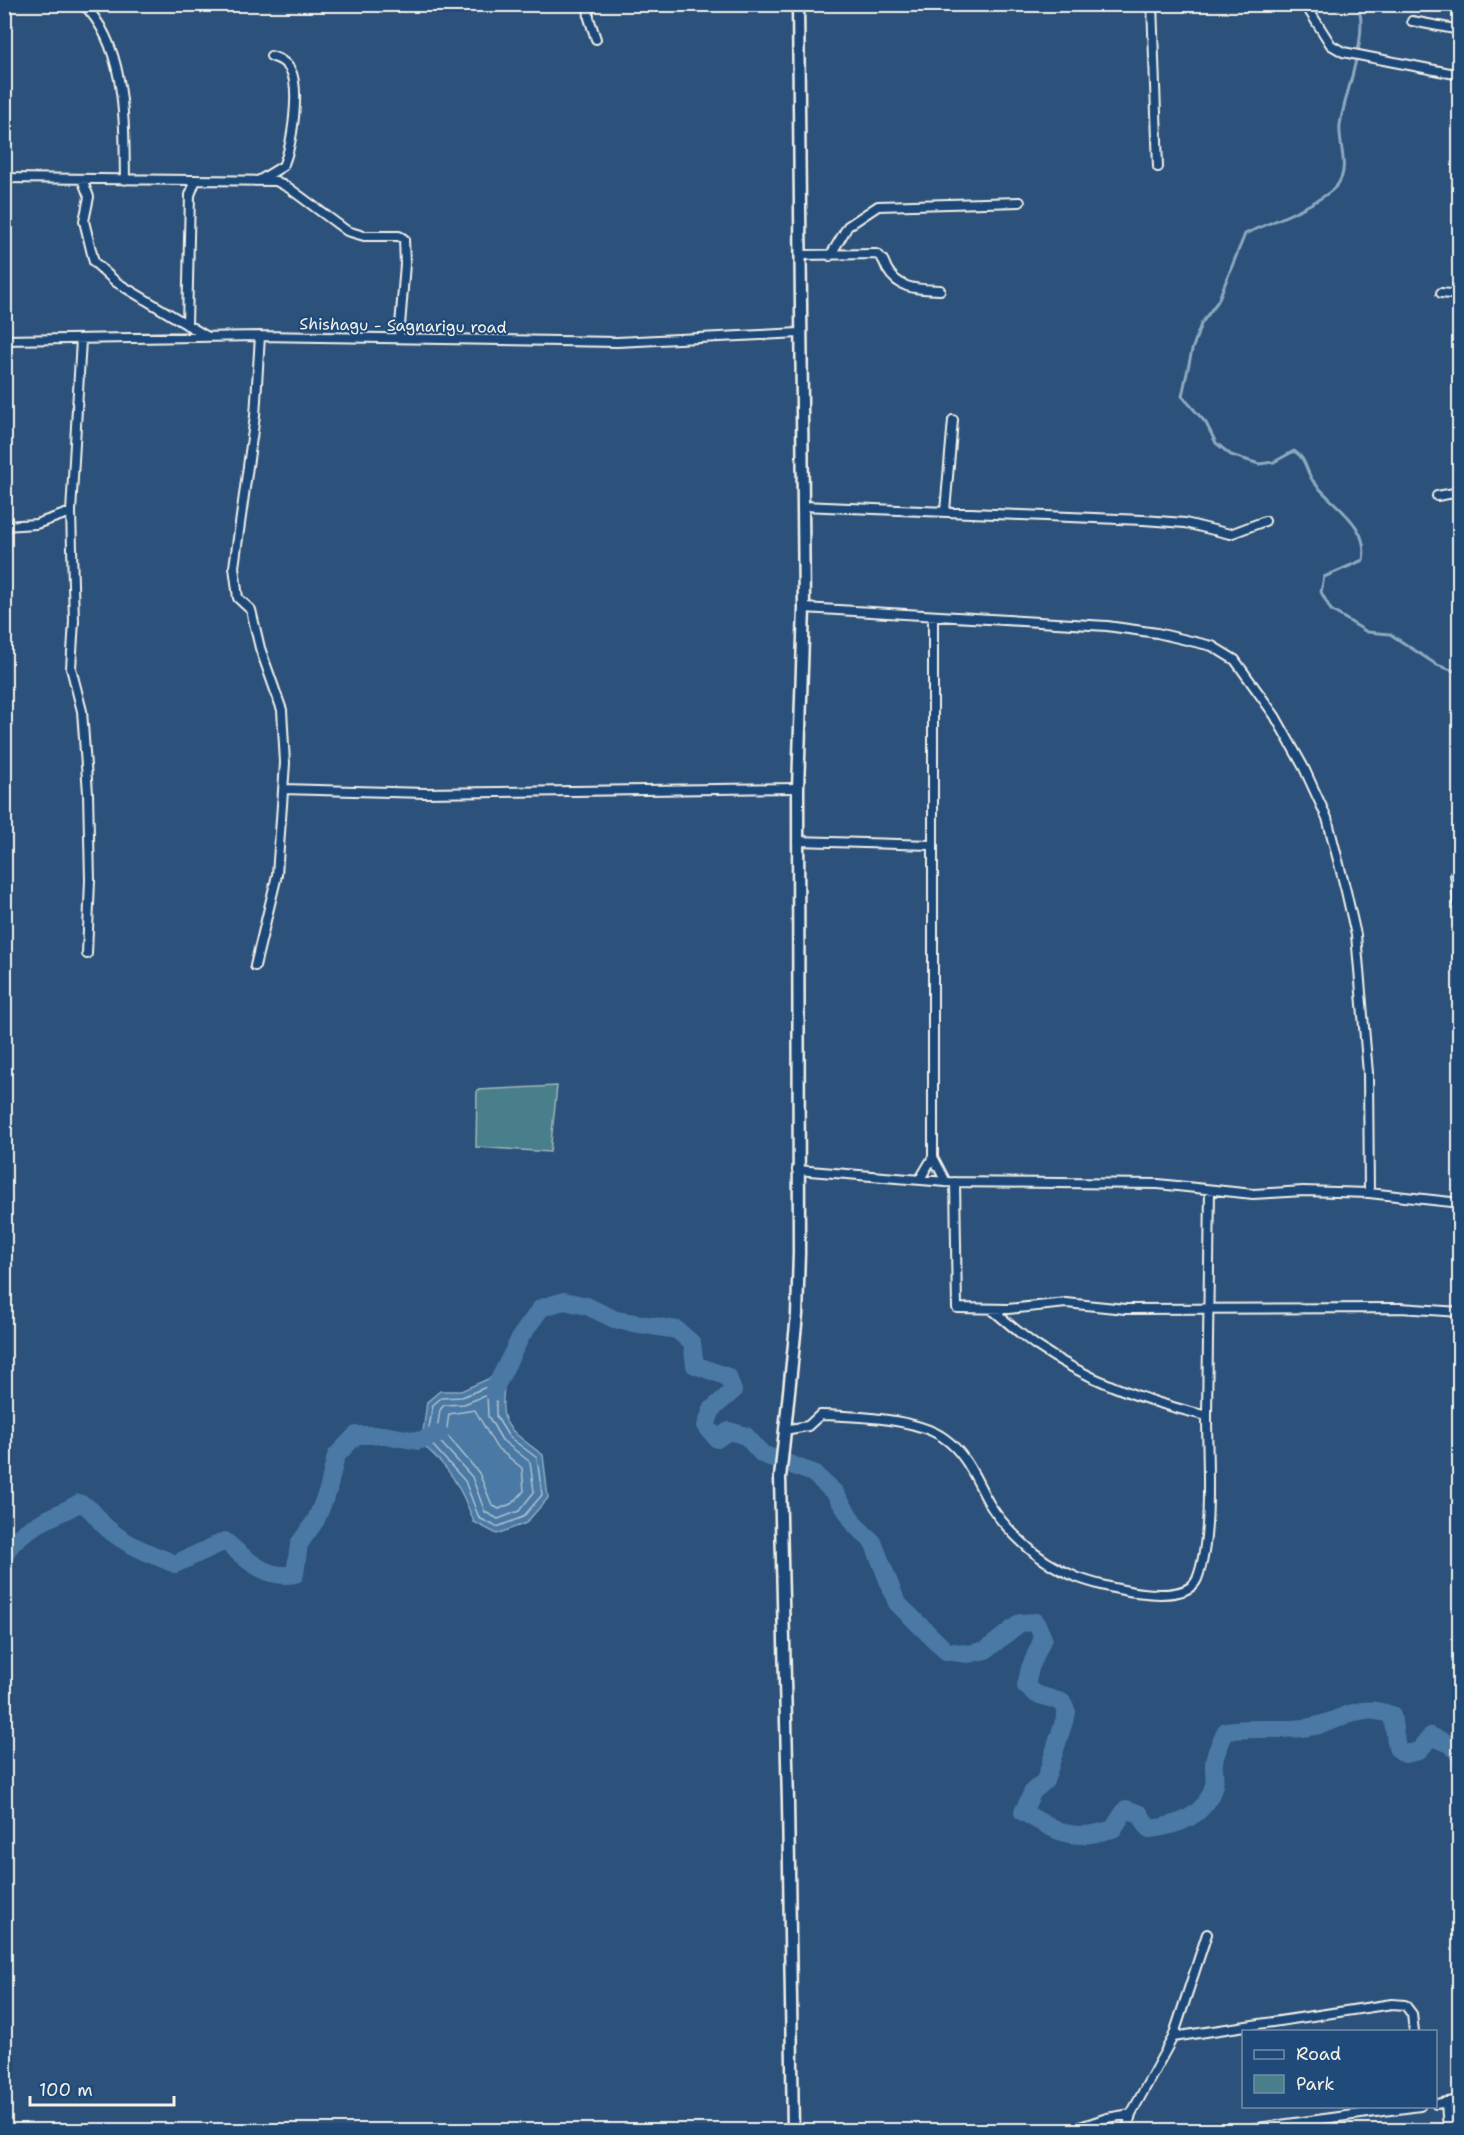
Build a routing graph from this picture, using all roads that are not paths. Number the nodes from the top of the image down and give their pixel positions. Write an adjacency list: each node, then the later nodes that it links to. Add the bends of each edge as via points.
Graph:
1 (82, 4): 14 (street, via 106,35 119,84)
2 (588, 4): 8 (street)
3 (798, 4): 18 (main road)
4 (1152, 4): 11 (street)
5 (1305, 4): 10 (street, via 1331,45 1350,53)
6 (1412, 21): 7 (street)
7 (1460, 30)
8 (596, 39)
9 (271, 56): 15 (street, via 283,61 293,74 292,130 283,166)
10 (1460, 75)
11 (1158, 167)
12 (4, 178): 13 (street)
13 (82, 179): 14 (street); 23 (street, via 88,197 84,221 94,262 116,282)
14 (125, 180): 16 (street)
15 (259, 180): 16 (street); 27 (street, via 282,183 346,231 404,239)
16 (195, 182): 23 (street, via 190,195)
17 (1020, 202): 19 (street, via 878,206 848,226)
18 (801, 255): 19 (street); 24 (main road)
19 (830, 256): 20 (street, via 879,255 902,286)
20 (940, 290)
21 (1441, 293): 22 (street)
22 (1460, 296)
23 (187, 325): 26 (street)
24 (801, 333): 27 (street, Shishagu - Sagnarigu road, via 617,342); 33 (main road)
25 (260, 336): 26 (street, Shishagu - Sagnarigu road); 27 (street, Shishagu - Sagnarigu road); 41 (street, via 255,416 234,567 238,598 251,610 282,710)
26 (207, 337): 29 (street, Shishagu - Sagnarigu road)
27 (399, 338)
28 (4, 340): 29 (street, Shishagu - Sagnarigu road)
29 (81, 340): 35 (street)
30 (953, 420): 34 (street)
31 (1460, 492): 32 (street)
32 (1437, 496)
33 (802, 506): 34 (street); 38 (main road)
34 (945, 511): 36 (street, via 1185,523 1230,534)
35 (71, 512): 37 (street, via 36,524); 46 (street, via 71,668 82,711 88,793)
36 (1265, 521)
37 (4, 526)
38 (804, 608): 39 (street); 40 (main road)
39 (933, 617): 43 (street); 53 (street, via 1054,622 1157,633 1212,646 1235,660 1254,682 1304,768 1327,818 1356,935 1368,1073)
40 (798, 788): 41 (street, via 459,793); 42 (main road)
41 (283, 789): 47 (street, via 277,875)
42 (797, 841): 43 (street); 49 (main road)
43 (931, 844): 48 (street)
44 (1455, 874): 45 (street)
45 (1460, 918)
46 (87, 954)
47 (255, 966)
48 (933, 1157): 50 (street); 51 (street)
49 (797, 1170): 50 (street); 59 (main road, via 797,1316)
50 (920, 1179): 51 (street)
51 (951, 1182): 52 (street, via 1158,1184); 56 (street, via 957,1308)
52 (1210, 1190): 53 (street, via 1253,1194); 55 (street)
53 (1369, 1193): 54 (street)
54 (1460, 1203)
55 (1210, 1308): 56 (street, via 1125,1309 1066,1303); 57 (street, via 1400,1308); 58 (street)
56 (991, 1309): 58 (street, via 1037,1346 1072,1367 1155,1404)
57 (1460, 1312)
58 (1207, 1416): 59 (street, via 1201,1560 1196,1581 1189,1589 1174,1593 1127,1591 1076,1577 1042,1560 997,1514 967,1461 945,1438 927,1428 820,1415 808,1426)
59 (784, 1430): 68 (main road, via 780,1478)
60 (1207, 1934): 62 (street)
61 (1414, 2030): 62 (street, via 1412,2014 1405,2005 1392,2004)
62 (1173, 2037): 67 (street)
63 (1460, 2100): 64 (street)
64 (1446, 2102): 65 (street); 72 (street)
65 (1437, 2104)
66 (1405, 2108): 71 (street)
67 (1131, 2114): 69 (street); 70 (street)
68 (793, 2130)
69 (1071, 2130)
70 (1127, 2130)
71 (1243, 2130)
72 (1448, 2130)

